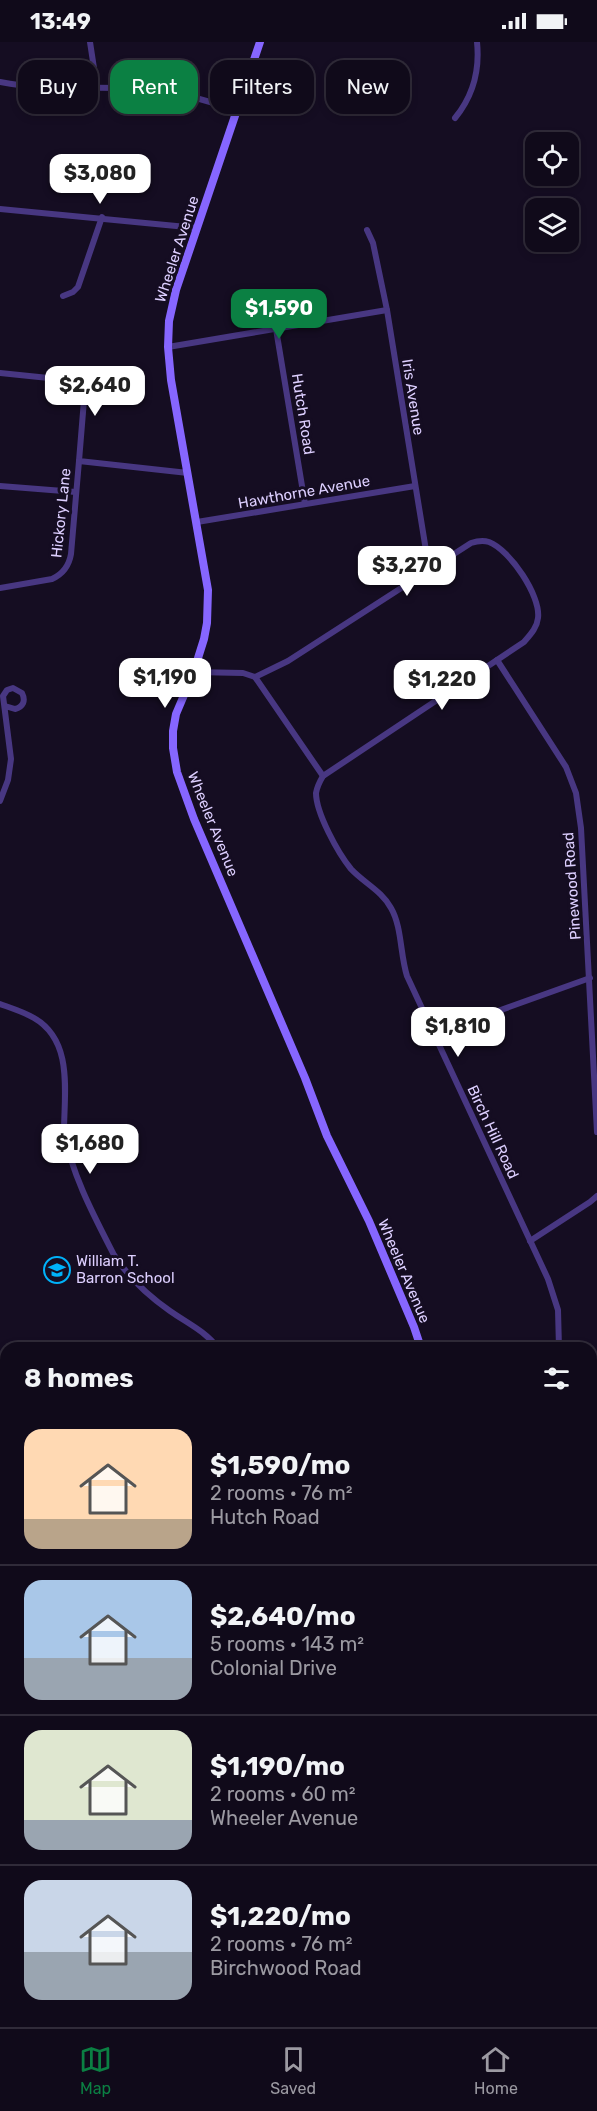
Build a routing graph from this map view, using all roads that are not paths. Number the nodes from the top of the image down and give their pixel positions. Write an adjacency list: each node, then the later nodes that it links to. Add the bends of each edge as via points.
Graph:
1 (90, 42): 4 (street)
2 (260, 42): 5 (street, Wheeler Avenue)
3 (477, 42): 11 (street, via 476,78)
4 (93, 60)
5 (254, 60)
6 (0, 82): 7 (street)
7 (18, 85)
8 (98, 88): 9 (street, via 142,89)
9 (210, 101)
10 (235, 114): 14 (street, Wheeler Avenue)
11 (455, 118)
12 (0, 209): 13 (street)
13 (102, 217): 14 (street); 16 (street, via 78,287)
14 (196, 228): 19 (street, Wheeler Avenue, via 172,305)
15 (367, 230): 17 (street, Iris Avenue)
16 (63, 296)
17 (387, 310): 18 (street); 24 (street, Iris Avenue)
18 (276, 329): 19 (street); 26 (street, Hutch Road)
19 (168, 347): 22 (street, Wheeler Avenue)
20 (0, 373): 21 (street, Hickory Lane, via 63,379 80,387 84,400)
21 (79, 461): 22 (street); 25 (street, Hickory Lane)
22 (188, 473): 27 (street, Wheeler Avenue)
23 (0, 486): 25 (street)
24 (415, 486): 26 (street, Hawthorne Avenue); 28 (street, Iris Avenue)
25 (76, 492): 29 (street, Hickory Lane, via 70,561 63,572 44,581)
26 (306, 504): 27 (street, Hawthorne Avenue)
27 (197, 522): 31 (street, Wheeler Avenue, via 208,606 206,631)
28 (429, 568): 30 (street, via 479,540 494,545 515,565 538,607 537,624 524,642); 32 (street, via 288,661)
29 (0, 588)
30 (497, 660): 34 (street); 36 (street, Pinewood Road, via 557,752 576,793)
31 (194, 672): 32 (street, via 243,673); 43 (street, Wheeler Avenue, via 173,731 180,780 327,1137 369,1221)
32 (255, 677): 34 (street)
33 (2, 702): 35 (street, via 11,765)
34 (323, 776): 38 (street, Birch Hill Road, via 316,794 334,843 352,869 393,910 404,966)
35 (0, 801)
36 (590, 978): 38 (street); 39 (street, Pinewood Road)
37 (0, 1004): 42 (street, via 41,1023 61,1050 65,1067 65,1140 114,1255 146,1293)
38 (434, 1034): 41 (street, Birch Hill Road)
39 (597, 1132)
40 (597, 1196): 41 (street)
41 (530, 1241): 44 (street, Birch Hill Road, via 556,1302)
42 (212, 1342)
43 (419, 1342)
44 (559, 1342)

